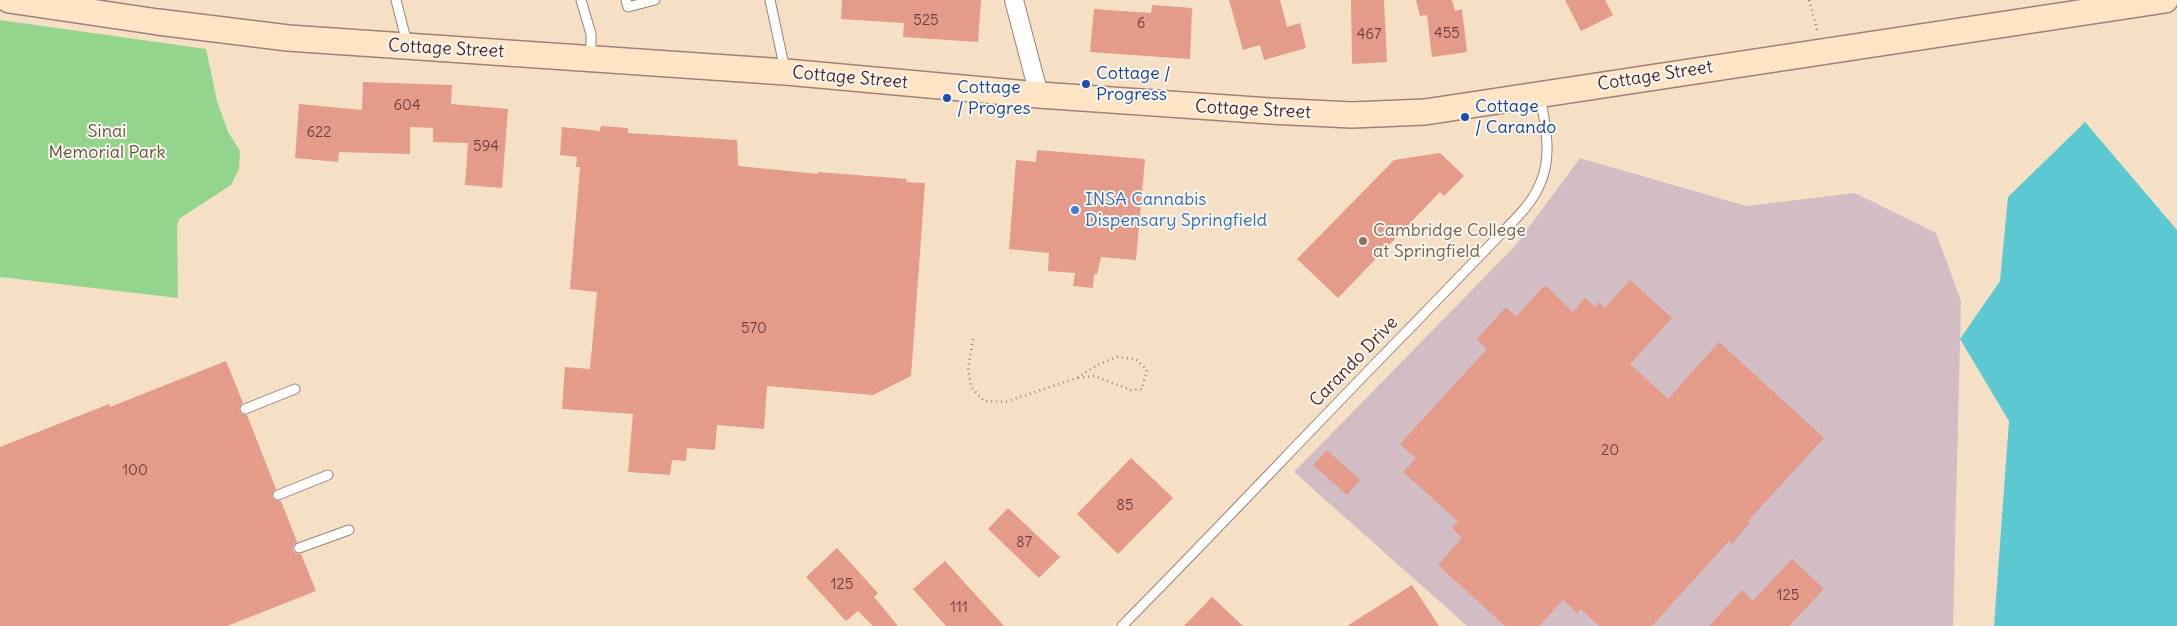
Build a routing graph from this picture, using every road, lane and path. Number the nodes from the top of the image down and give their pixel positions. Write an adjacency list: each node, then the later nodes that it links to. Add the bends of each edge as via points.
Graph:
1 (9, 0): 11 (main road, Cottage Street, via 288,38)
2 (396, 0): 11 (lane)
3 (581, 0): 13 (lane, via 591,34)
4 (626, 0): 5 (lane, via 628,7)
5 (655, 0)
6 (770, 0): 14 (lane)
7 (1014, 0): 16 (street)
8 (1809, 0): 12 (path)
9 (2165, 0): 10 (main road, Cottage Street)
10 (2105, 5): 12 (main road, Cottage Street)
11 (408, 46): 13 (main road, Cottage Street)
12 (1823, 51): 15 (main road, Cottage Street)
13 (591, 59): 14 (main road, Cottage Street)
14 (786, 72): 16 (main road, Cottage Street)
15 (1540, 94): 16 (main road, Cottage Street, via 1425,112 1352,114 1270,112); 25 (lane, Carando Drive, via 1547,158 1541,184 1529,203)
16 (1039, 95)
17 (973, 340): 18 (path, via 968,368 971,387 984,401 1005,402)
18 (1077, 378): 18 (path, via 1117,357 1136,359 1147,370 1142,389 1131,390 1094,376)
19 (295, 389): 20 (lane)
20 (245, 409)
21 (328, 475): 22 (lane)
22 (278, 494)
23 (350, 530): 24 (lane)
24 (299, 548)
25 (1122, 626)

